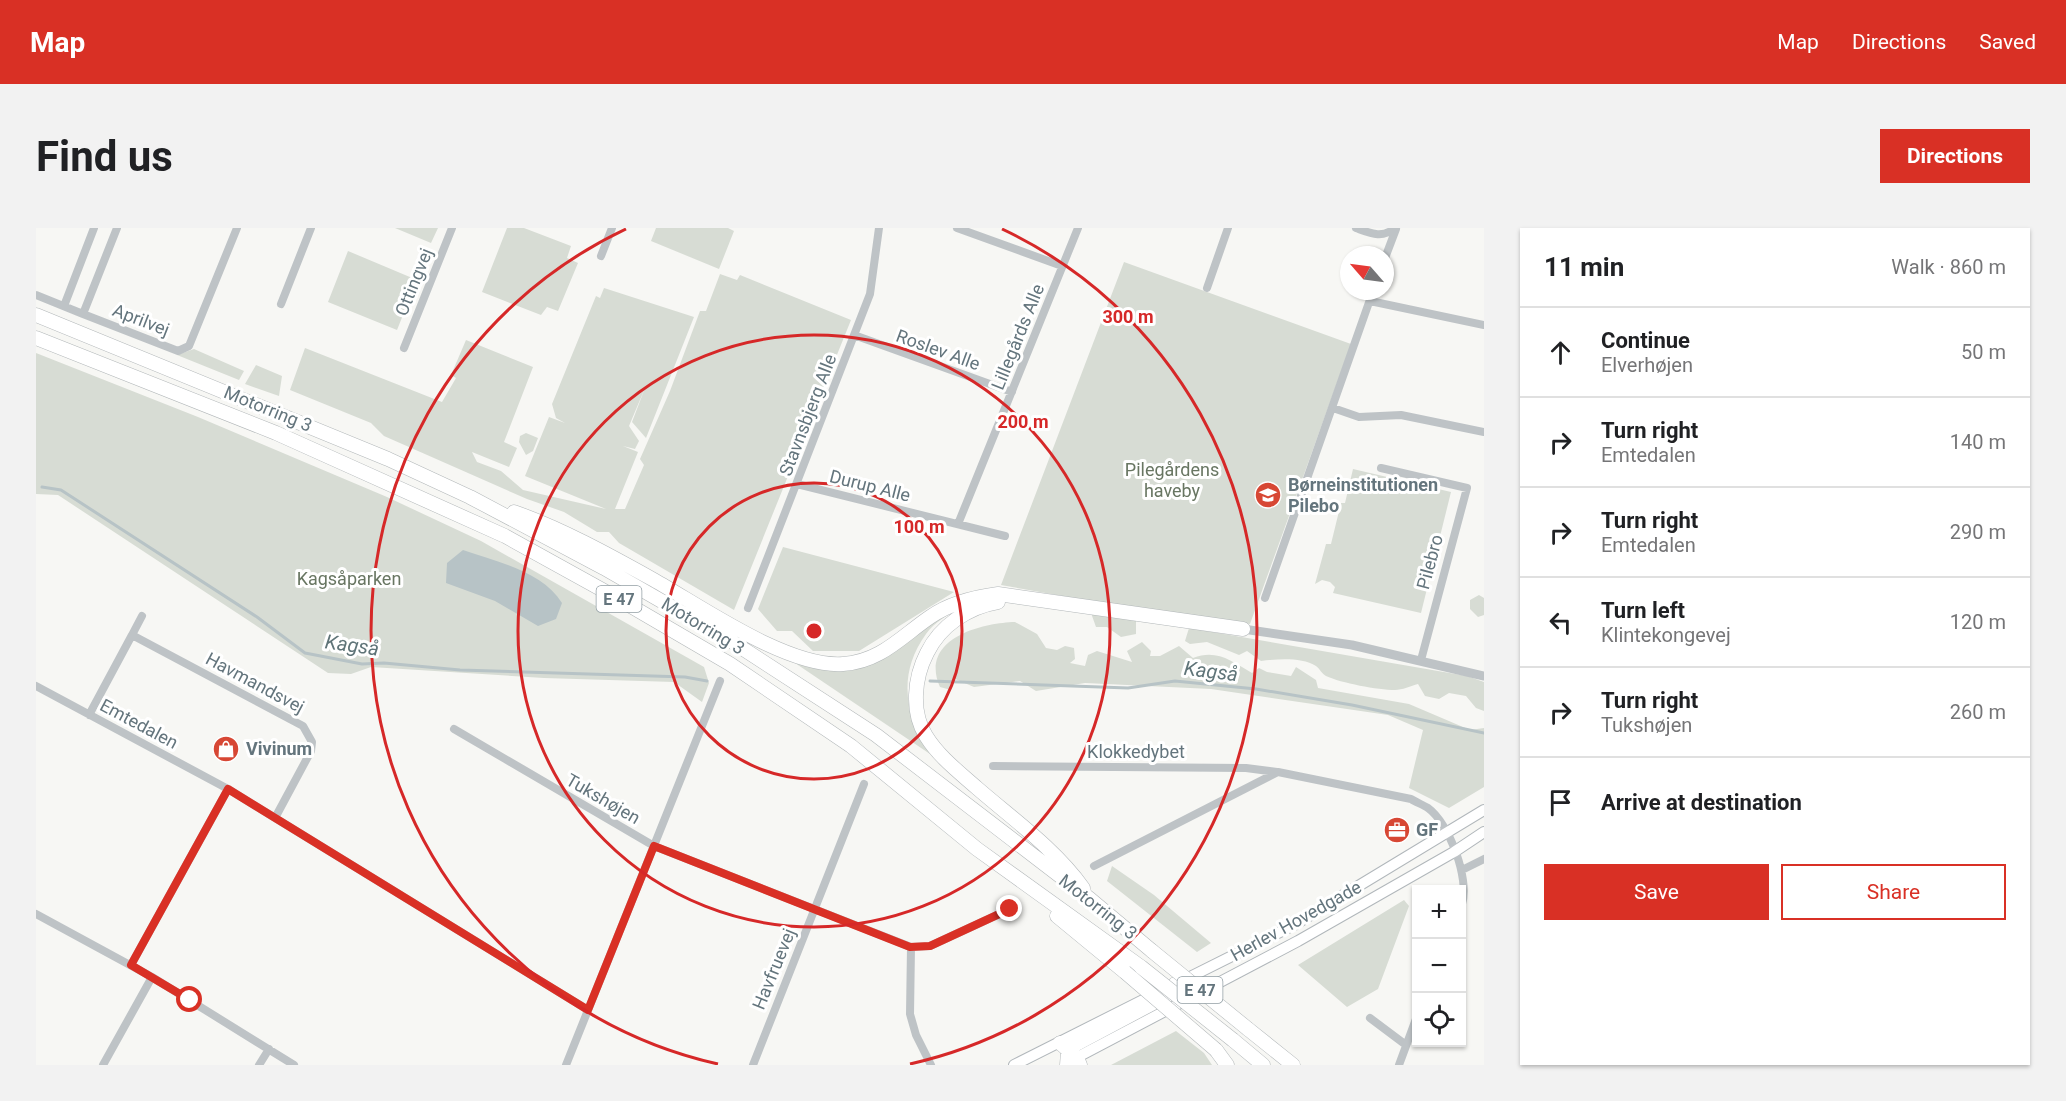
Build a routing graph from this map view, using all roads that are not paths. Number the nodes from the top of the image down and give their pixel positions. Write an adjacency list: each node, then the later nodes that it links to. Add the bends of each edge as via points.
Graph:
1 (94, 228): 20 (street)
2 (117, 228): 21 (street, Aprilvej)
3 (237, 228): 21 (street, Aprilvej, via 189,346 178,351)
4 (311, 228): 19 (street)
5 (452, 228): 26 (street, Ottingvej)
6 (612, 228): 14 (street)
7 (879, 228): 24 (street, Stavnsbjerg Alle, via 870,294)
8 (957, 228): 15 (street)
9 (1078, 228): 15 (street, Lillegårds Alle)
10 (1228, 228): 16 (street)
11 (1356, 228): 12 (street, via 1384,235)
12 (1396, 228): 13 (street)
13 (1389, 246)
14 (601, 256)
15 (1062, 266): 27 (street, Lillegårds Alle)
16 (1207, 288)
17 (36, 294): 20 (street)
18 (1370, 302): 23 (street); 28 (street)
19 (281, 304)
20 (64, 306): 21 (street)
21 (83, 314)
22 (36, 315): 32 (highway, Motorring 3 / E 47, via 286,415)
23 (1484, 325)
24 (854, 335): 27 (street, Roslev Alle); 31 (street, Stavnsbjerg Alle)
25 (36, 338): 56 (highway, Motorring 3 / E 47, via 276,433 505,536 740,670 851,746)
26 (404, 348)
27 (1012, 393): 33 (street, Lillegårds Alle)
28 (1333, 408): 29 (street, via 1359,417 1401,415); 36 (street)
29 (1484, 432)
30 (1381, 468): 41 (street, Pilebro, via 1467,488)
31 (797, 484): 33 (street, Durup Alle); 37 (street, Stavnsbjerg Alle)
32 (470, 497): 35 (highway, via 541,522 750,635 799,658 821,663 869,659 932,615 970,598 998,594); 62 (highway, Motorring 3 / E 47, via 604,568 740,647 876,735)
33 (958, 524): 34 (street, Durup Alle)
34 (1005, 536)
35 (1018, 598): 39 (highway); 62 (highway, via 967,612 932,642 916,686 917,711 925,735 946,761 1065,863)
36 (1265, 598)
37 (748, 608)
38 (142, 616): 40 (street)
39 (1243, 629): 41 (street)
40 (132, 635): 45 (street); 52 (street, Havmandsvej, via 310,733 311,751)
41 (1422, 660): 42 (street)
42 (1484, 676)
43 (720, 681): 55 (street)
44 (36, 686): 45 (street, Emtedalen)
45 (89, 715): 50 (street, Emtedalen)
46 (454, 729): 55 (street, Tukshøjen)
47 (993, 766): 48 (street, Klokkedybet, via 1246,768)
48 (1278, 772): 54 (street, Klokkedybet, via 1411,800 1429,809); 59 (street)
49 (864, 784): 64 (street, Havfruevej)
50 (228, 789): 52 (street, Emtedalen); 67 (street)
51 (1484, 810): 54 (main road, Herlev Hovedgade)
52 (275, 818): 70 (street, Emtedalen)
53 (1484, 832): 57 (main road, Herlev Hovedgade)
54 (1446, 834): 57 (street); 69 (main road, Herlev Hovedgade, via 1294,925)
55 (654, 846): 64 (street, Tukshøjen); 70 (street)
56 (977, 849): 83 (highway, bridge, via 1216,1050); 84 (highway, Motorring 3 / E 47, bridge, via 1141,967)
57 (1454, 852): 60 (street); 75 (main road, Herlev Hovedgade, via 1298,941)
58 (1484, 859): 60 (street)
59 (1094, 866)
60 (1462, 870): 61 (street)
61 (1464, 885)
62 (1090, 898): 85 (highway, Motorring 3 / E 47, bridge)
63 (1010, 909): 66 (street, via 930,946)
64 (814, 910): 66 (street, Tukshøjen); 80 (street, Havfruevej)
65 (36, 914): 67 (street)
66 (910, 947): 81 (street, via 910,1014)
67 (131, 965): 68 (street)
68 (152, 977): 74 (street); 76 (street)
69 (1175, 984): 75 (highway, via 1168,996)
70 (588, 1010): 79 (street)
71 (1370, 1018): 73 (street)
72 (1412, 1029): 73 (street)
73 (1406, 1045): 86 (street)
74 (269, 1049): 77 (street); 78 (street)
75 (1069, 1058): 82 (main road, Herlev Hovedgade)
76 (103, 1065)
77 (259, 1065)
78 (294, 1065)
79 (566, 1065)
80 (753, 1065)
81 (931, 1065)
82 (1014, 1065)
83 (1227, 1065)
84 (1263, 1065)
85 (1293, 1065)
86 (1399, 1065)

